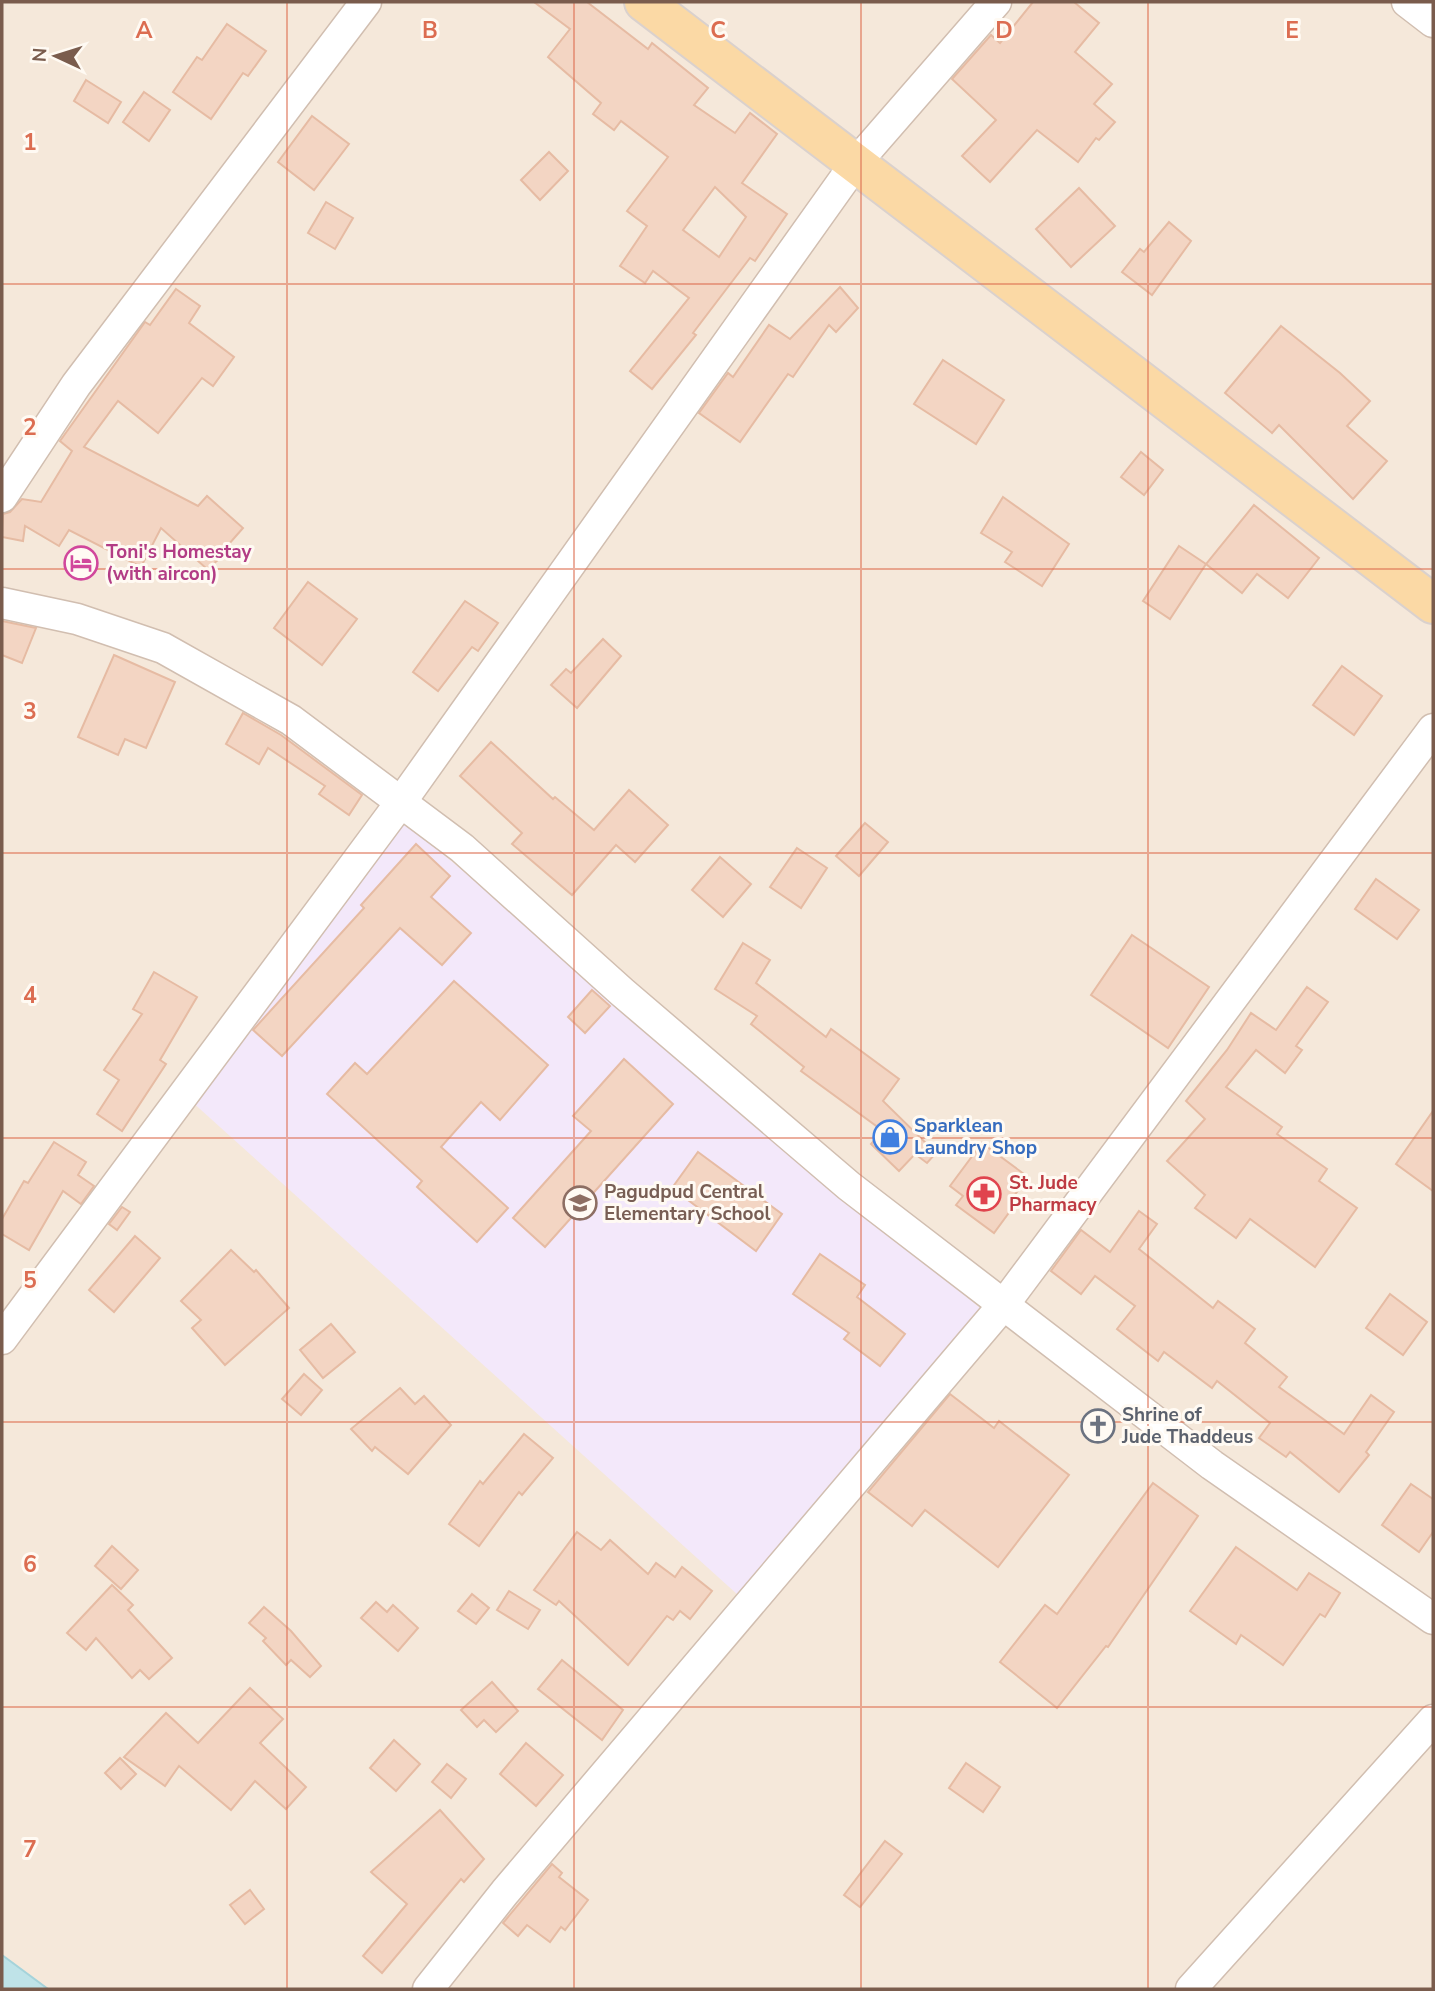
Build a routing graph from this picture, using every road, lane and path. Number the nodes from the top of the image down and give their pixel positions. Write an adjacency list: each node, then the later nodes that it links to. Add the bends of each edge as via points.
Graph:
1 (366, 2): 7 (street, via 84,374)
2 (645, 2): 6 (main road)
3 (996, 2): 6 (street)
4 (1408, 2): 5 (street)
5 (1433, 22)
6 (855, 164): 9 (main road); 11 (street)
7 (2, 496)
8 (2, 603): 11 (street, via 78,619 163,648 291,720)
9 (1433, 604)
10 (1433, 729): 12 (street)
11 (401, 802): 12 (street, via 462,848 849,1186); 13 (street)
12 (1005, 1303): 14 (street, via 1076,1364 1212,1465); 16 (street, via 505,1892)
13 (2, 1339)
14 (1433, 1619)
15 (1433, 1720): 17 (street)
16 (428, 1989)
17 (1191, 1989)

